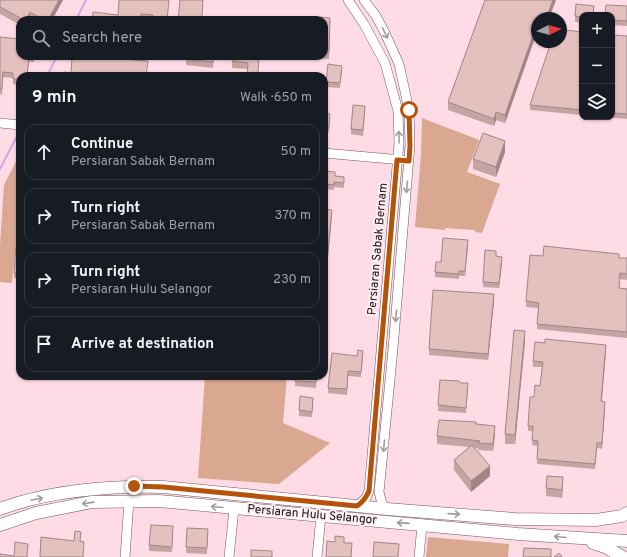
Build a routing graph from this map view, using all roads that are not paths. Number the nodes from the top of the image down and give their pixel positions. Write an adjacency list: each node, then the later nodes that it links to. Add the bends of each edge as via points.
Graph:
1 (348, 0): 4 (street, Persiaran Sabak Bernam)
2 (364, 0): 3 (street, Persiaran Sabak Bernam)
3 (376, 16): 4 (street); 9 (street, Persiaran Sabak Bernam, one-way to 9, via 399,64 409,110)
4 (364, 24): 8 (street, Persiaran Sabak Bernam, one-way to 4, via 398,111 385,63)
5 (0, 123): 6 (street)
6 (16, 125)
7 (328, 153): 8 (street)
8 (397, 160): 9 (street); 11 (street, Persiaran Sabak Bernam, via 369,491 363,502)
9 (409, 161): 14 (street, Persiaran Sabak Bernam, one-way to 14, via 379,492 380,499)
10 (129, 501): 12 (main road, Persiaran Hulu Selangor, one-way to 10); 17 (main road, Persiaran Hulu Selangor, one-way to 17, via 92,502 63,507); 21 (street)
11 (357, 506): 13 (main road, Persiaran Hulu Selangor, one-way to 11, via 63,494 134,486); 14 (main road, Persiaran Hulu Selangor)
12 (234, 508): 16 (main road, Persiaran Hulu Selangor); 22 (street)
13 (0, 509)
14 (387, 509): 15 (main road, Persiaran Hulu Selangor, one-way to 15, via 515,519 596,520)
15 (627, 513)
16 (321, 516): 18 (main road, Persiaran Hulu Selangor, one-way to 16); 23 (street)
17 (0, 525)
18 (422, 525): 19 (main road, Persiaran Hulu Selangor, one-way to 18); 24 (street)
19 (580, 539): 20 (main road, Persiaran Hulu Selangor); 25 (main road, via 605,547)
20 (627, 542)
21 (125, 557)
22 (229, 557)
23 (317, 557)
24 (419, 557)
25 (623, 557)

